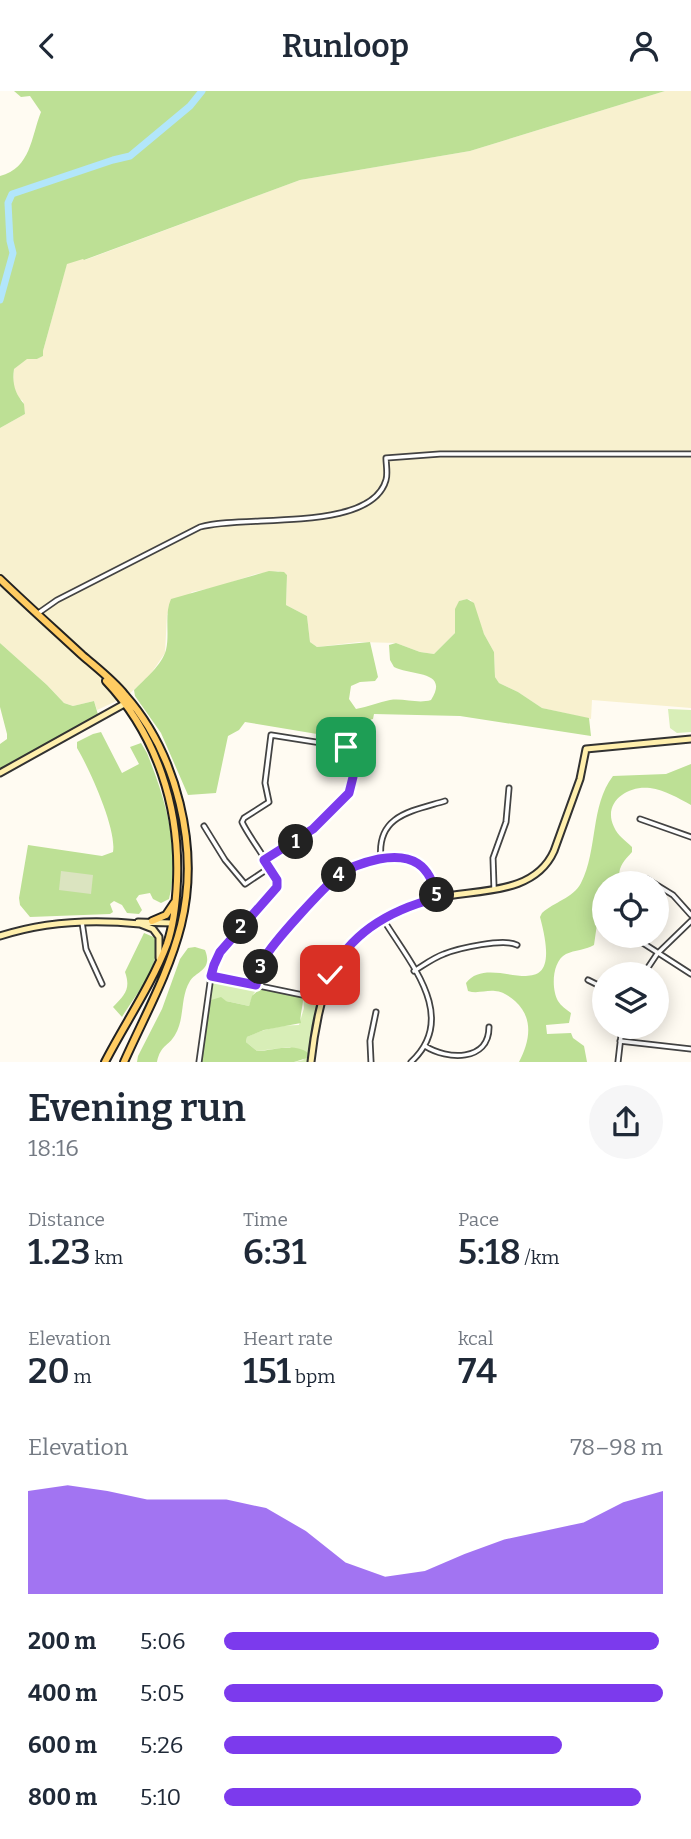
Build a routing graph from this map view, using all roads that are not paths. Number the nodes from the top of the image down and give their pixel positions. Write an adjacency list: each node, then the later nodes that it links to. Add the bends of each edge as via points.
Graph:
1 (691, 454): 3 (street, via 386,458 386,480 380,492 358,509 338,515 200,527)
2 (0, 579): 3 (main road)
3 (37, 614): 4 (main road)
4 (127, 702): 6 (street); 17 (main road, via 172,804); 27 (main road, via 166,763 185,828 187,888)
5 (691, 739): 15 (street, via 584,750 580,779 549,861 526,881)
6 (0, 773)
7 (509, 788): 15 (street, via 506,822 493,858)
8 (445, 801): 12 (street, via 393,821 380,839)
9 (640, 819): 11 (street)
10 (204, 826): 14 (street, via 245,884)
11 (691, 837)
12 (381, 859): 18 (street, via 404,858 420,865 430,876); 39 (street, via 359,864 335,879 267,954)
13 (264, 860): 13 (street, via 313,829 349,793 353,777 347,747 271,735 265,783 269,802 242,822); 14 (street)
14 (269, 869): 35 (street, via 277,887 220,952)
15 (494, 888): 18 (street)
16 (669, 893): 19 (street)
17 (176, 898): 21 (main road, via 166,915); 25 (main road)
18 (437, 898): 20 (street)
19 (691, 915)
20 (383, 919): 33 (street); 40 (street, via 342,955)
21 (152, 921): 24 (street); 25 (street)
22 (691, 921): 30 (street)
23 (82, 922): 24 (street); 26 (street, via 43,924); 38 (street, via 86,949)
24 (128, 923): 31 (street, via 157,932)
25 (172, 923): 27 (main road); 31 (main road)
26 (0, 936)
27 (176, 943): 47 (main road)
28 (517, 945): 33 (street, via 509,942 456,950)
29 (649, 948): 30 (street)
30 (657, 954): 32 (street); 34 (street)
31 (159, 961): 46 (main road)
32 (652, 962)
33 (414, 971): 44 (street, via 432,1011)
34 (691, 974)
35 (211, 976): 39 (street); 48 (street)
36 (588, 980): 37 (street)
37 (592, 982)
38 (102, 984)
39 (256, 985): 40 (street)
40 (323, 1000): 49 (street)
41 (376, 1012): 50 (street)
42 (489, 1027): 44 (street, via 486,1041 465,1055 443,1055)
43 (620, 1041): 45 (street); 52 (street)
44 (425, 1046): 51 (street)
45 (691, 1049)
46 (105, 1062)
47 (124, 1062)
48 (199, 1062)
49 (310, 1062)
50 (371, 1062)
51 (411, 1062)
52 (618, 1062)

